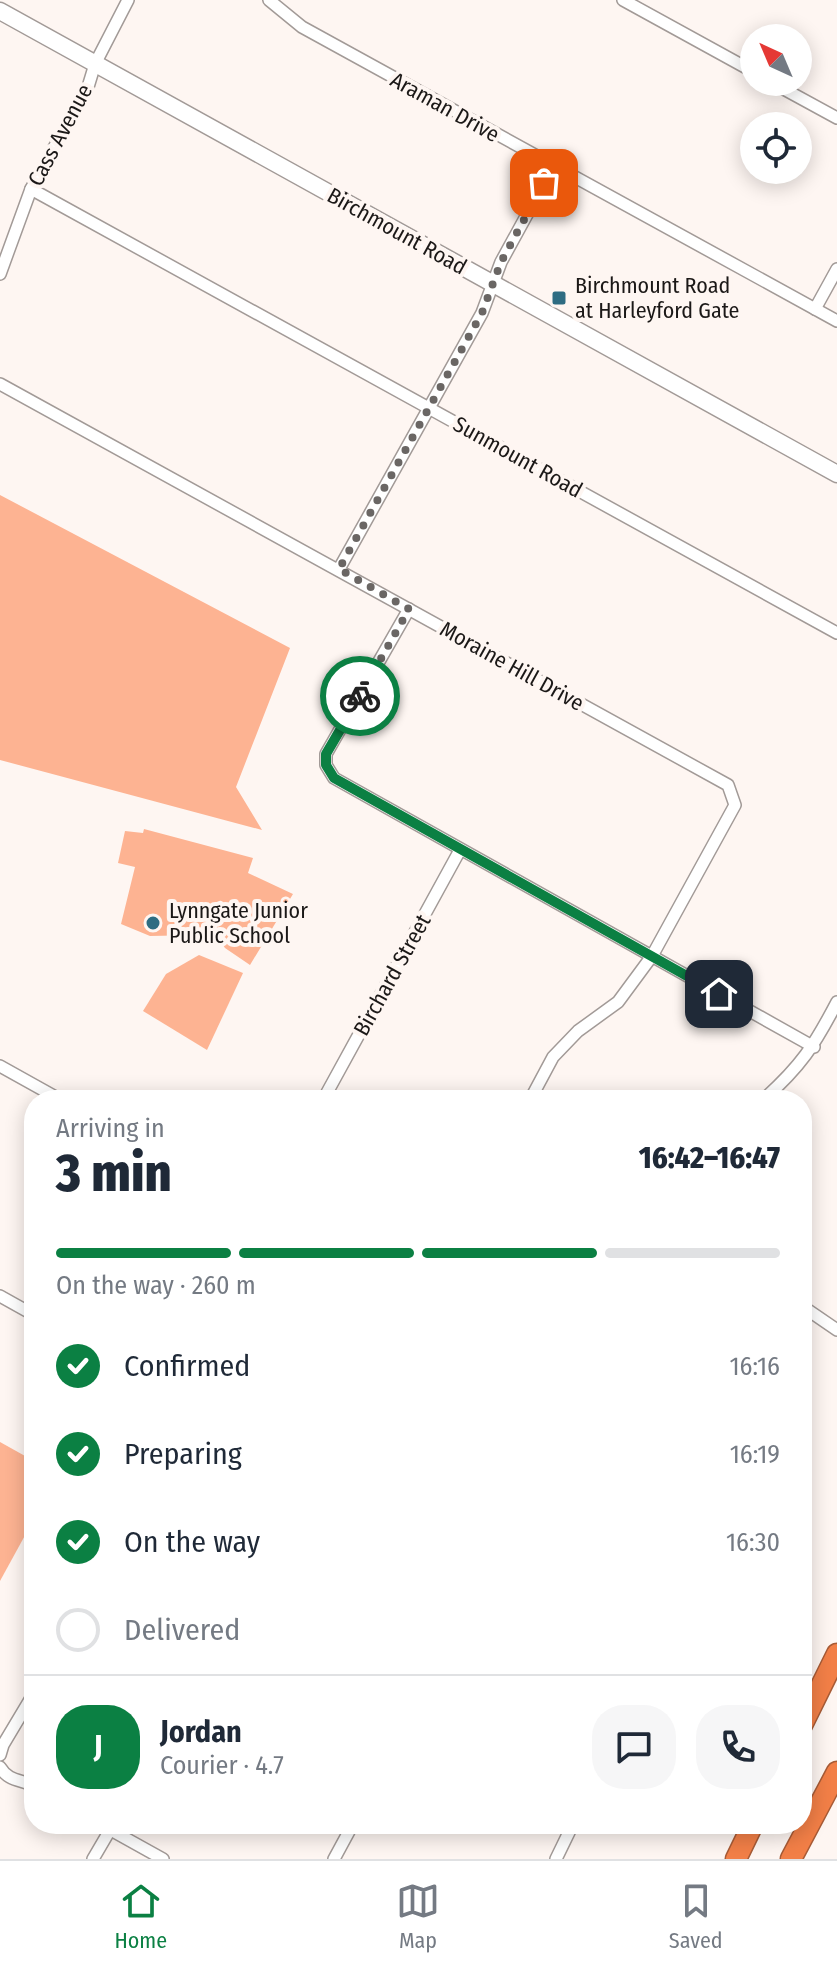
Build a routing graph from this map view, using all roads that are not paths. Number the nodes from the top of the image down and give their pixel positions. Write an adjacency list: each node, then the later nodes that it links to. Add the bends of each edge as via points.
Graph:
1 (128, 0): 5 (street, Cass Avenue)
2 (269, 0): 9 (street, Araman Drive, via 302,27)
3 (623, 0): 6 (street)
4 (0, 11): 5 (main road, Birchmount Road)
5 (95, 64): 10 (street, Cass Avenue, via 87,90); 13 (main road, Birchmount Road)
6 (740, 64)
7 (797, 96): 8 (street)
8 (837, 118)
9 (553, 167): 13 (street); 14 (street, Araman Drive)
10 (31, 189): 12 (street, Cass Avenue); 17 (street, Sunmount Road)
11 (837, 269): 14 (street)
12 (0, 274)
13 (493, 284): 17 (street); 18 (main road, Birchmount Road)
14 (815, 309): 15 (street, Araman Drive)
15 (837, 321)
16 (0, 384): 19 (street, Moraine Hill Drive)
17 (429, 407): 19 (street); 21 (street, Sunmount Road)
18 (837, 474)
19 (339, 569): 20 (street, Moraine Hill Drive)
20 (409, 609): 22 (street, via 326,754 326,765 334,778); 23 (street, Moraine Hill Drive, via 728,785 735,805)
21 (837, 633)
22 (460, 850): 23 (street); 28 (street, Birchard Street)
23 (652, 956): 25 (street); 29 (street, Moraine Hill Drive, via 618,1002 553,1057)
24 (837, 1002): 25 (street)
25 (814, 1047): 30 (street)
26 (0, 1066): 27 (street)
27 (43, 1090)
28 (328, 1090)
29 (535, 1090)
30 (774, 1090)
31 (0, 1296): 32 (street)
32 (24, 1309)
33 (812, 1313): 34 (street)
34 (837, 1330)
35 (837, 1654): 36 (highway)
36 (812, 1705)
37 (24, 1710): 38 (street)
38 (0, 1755)
39 (0, 1767): 41 (street, via 14,1781)
40 (837, 1772): 42 (highway)
41 (24, 1781)
42 (812, 1819)
43 (102, 1834): 49 (street)
44 (118, 1834): 50 (street)
45 (348, 1834): 51 (street)
46 (568, 1834): 52 (street)
47 (748, 1834): 53 (highway)
48 (804, 1834): 54 (highway)
49 (93, 1859)
50 (163, 1859)
51 (334, 1859)
52 (556, 1859)
53 (736, 1859)
54 (791, 1859)

